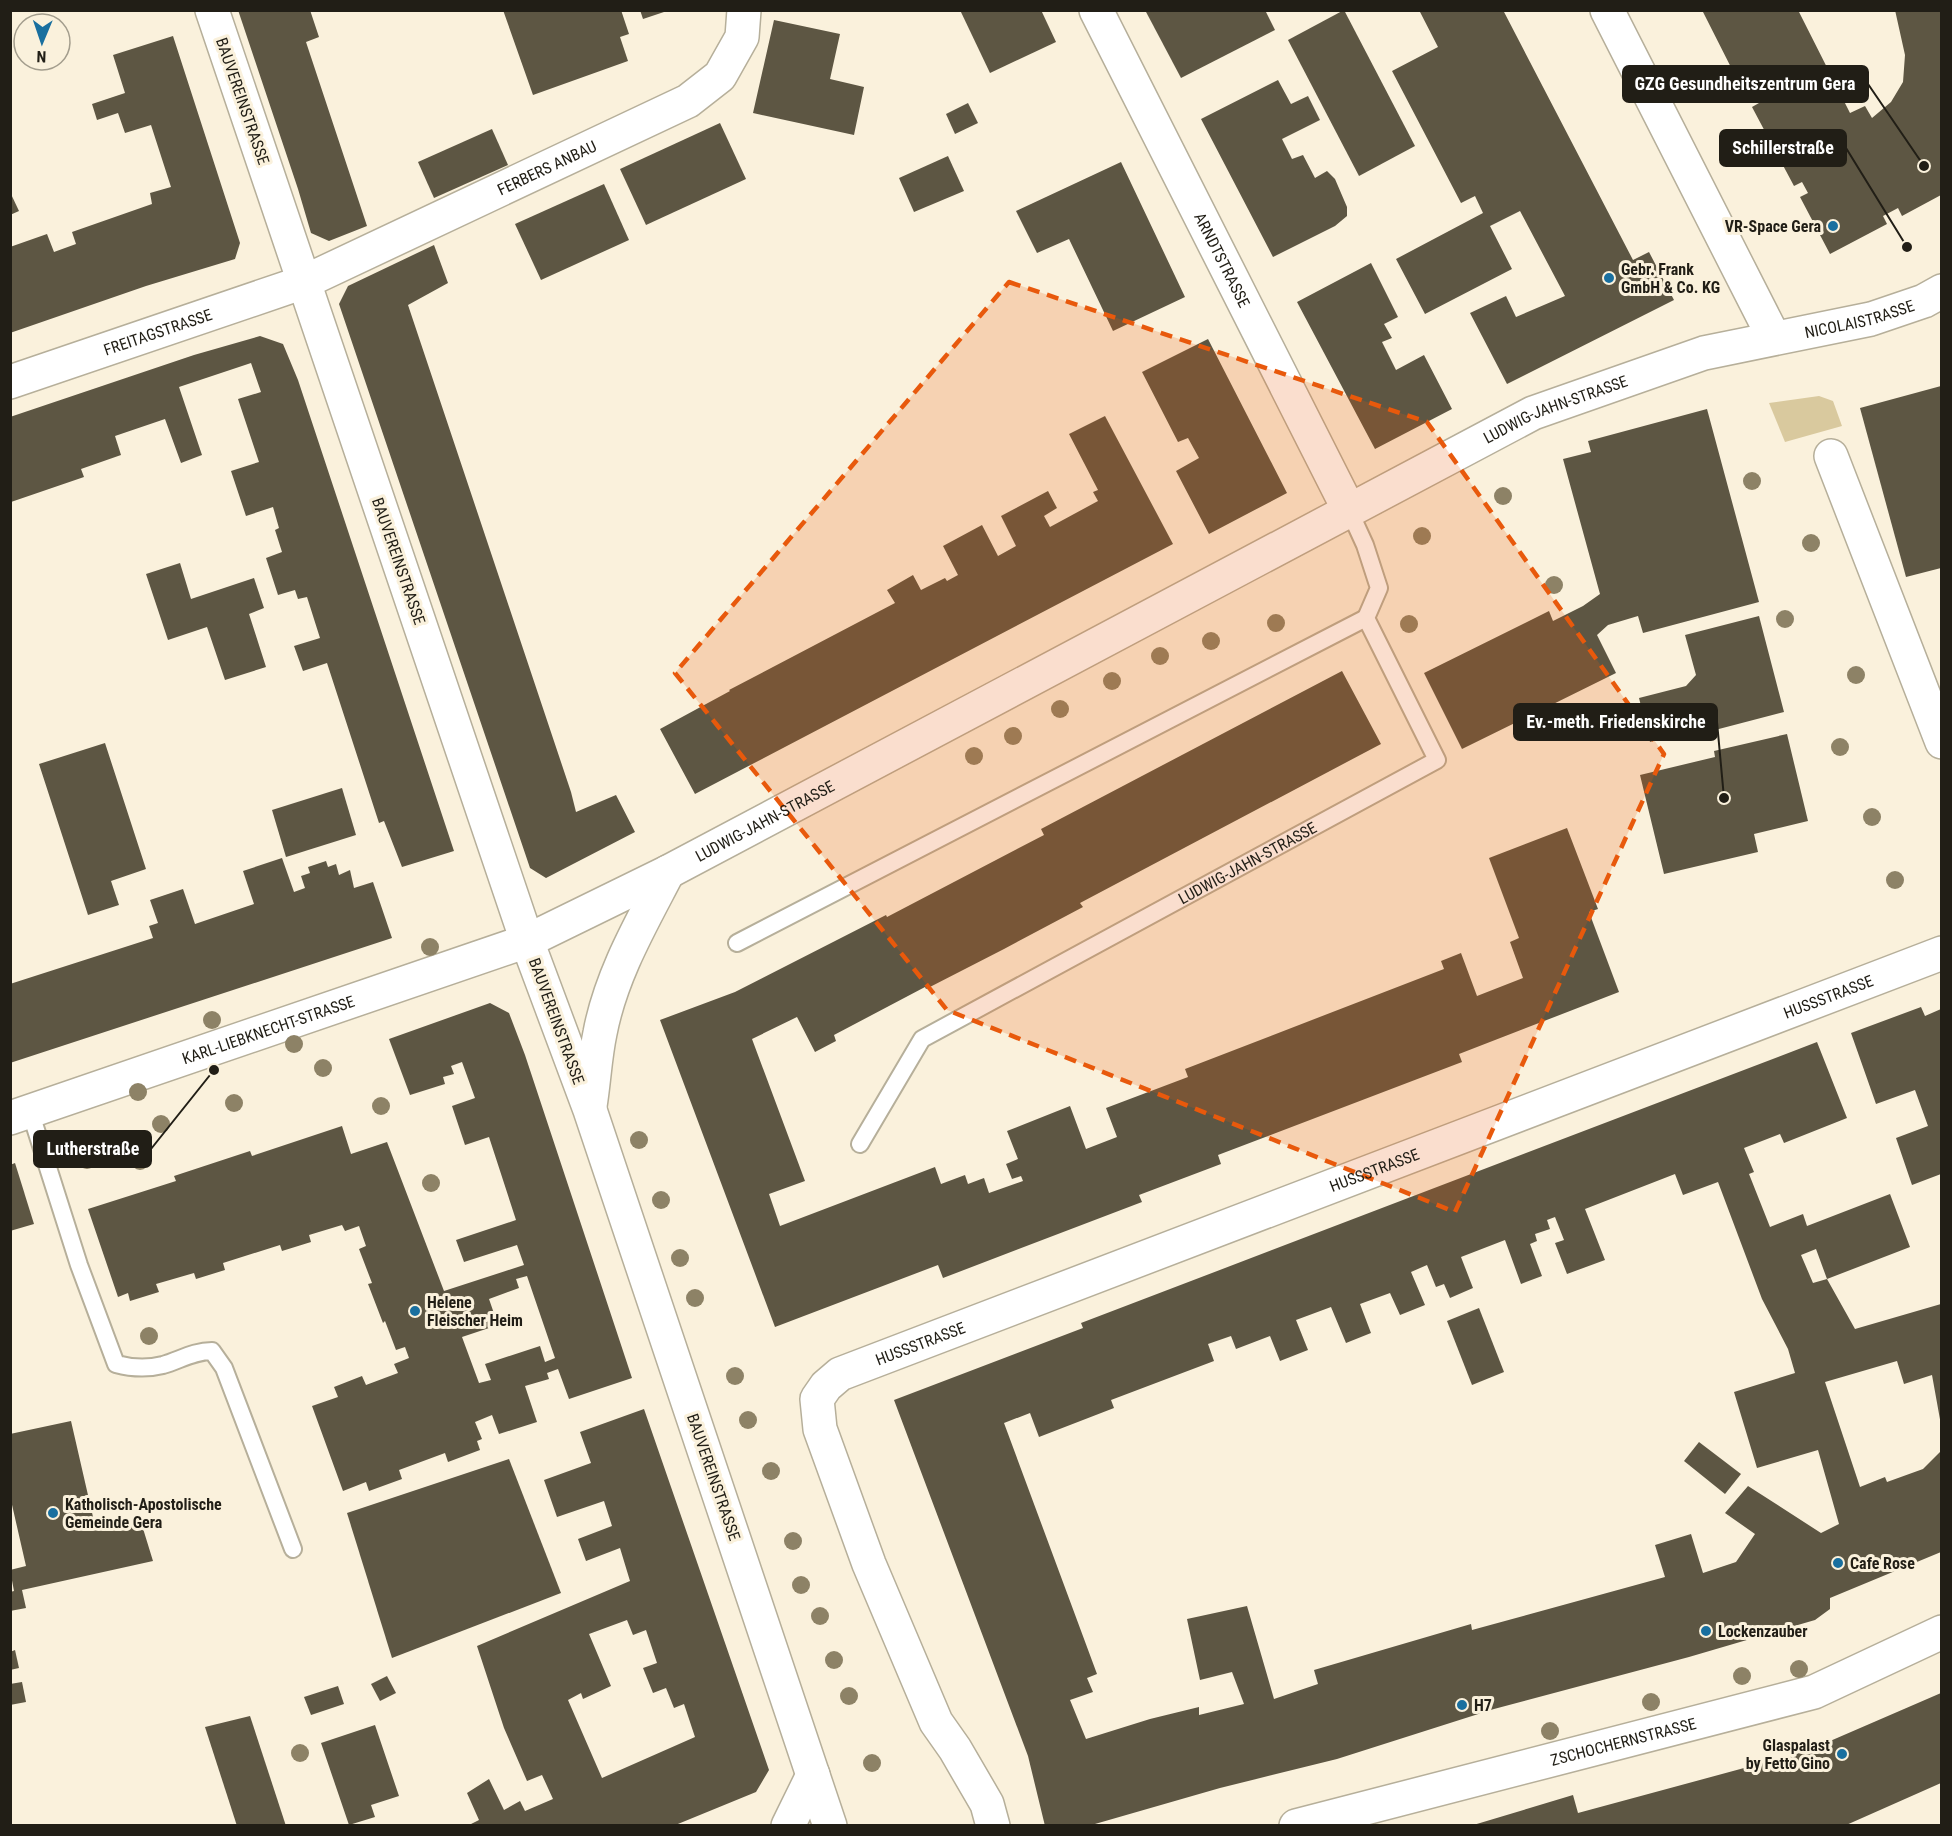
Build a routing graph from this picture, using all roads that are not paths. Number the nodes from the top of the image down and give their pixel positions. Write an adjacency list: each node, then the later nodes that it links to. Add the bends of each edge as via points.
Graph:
1 (212, 10): 5 (street, BAUVEREINSTRASSE)
2 (744, 10): 5 (street, FERBERS ANBAU, via 742,37 720,76 688,101)
3 (1096, 10): 10 (street, ARNDTSTRASSE)
4 (1607, 10): 7 (street)
5 (304, 282): 8 (street, FREITAGSTRASSE); 14 (street, BAUVEREINSTRASSE)
6 (1941, 291): 7 (street, NICOLAISTRASSE, via 1871,319)
7 (1774, 338): 10 (street, LUDWIG-JAHN-STRASSE, via 1704,353 1533,414)
8 (10, 382)
9 (1831, 456): 12 (street)
10 (1349, 510): 11 (lane, via 1379,588); 13 (street, LUDWIG-JAHN-STRASSE)
11 (1366, 618): 15 (lane); 19 (lane, LUDWIG-JAHN-STRASSE, via 1437,760 922,1039)
12 (1941, 742)
13 (668, 872): 14 (street, LUDWIG-JAHN-STRASSE); 17 (street, BAUVEREINSTRASSE, via 629,946 611,991 600,1032)
14 (527, 941): 17 (street, BAUVEREINSTRASSE); 18 (street, KARL-LIEBKNECHT-STRASSE)
15 (737, 943)
16 (1941, 953): 25 (street, HUSSSTRASSE, via 840,1374 826,1386 817,1399 820,1429 869,1564 936,1722 987,1804)
17 (590, 1110): 22 (street, BAUVEREINSTRASSE)
18 (20, 1114): 20 (lane, via 116,1364 132,1368 161,1366 200,1351 212,1351 224,1368)
19 (860, 1144)
20 (293, 1549)
21 (1941, 1632): 26 (street, ZSCHOCHERNSTRASSE, via 1814,1692)
22 (813, 1775): 23 (street); 24 (street, BAUVEREINSTRASSE)
23 (788, 1826)
24 (830, 1826)
25 (993, 1826)
26 (1296, 1826)

